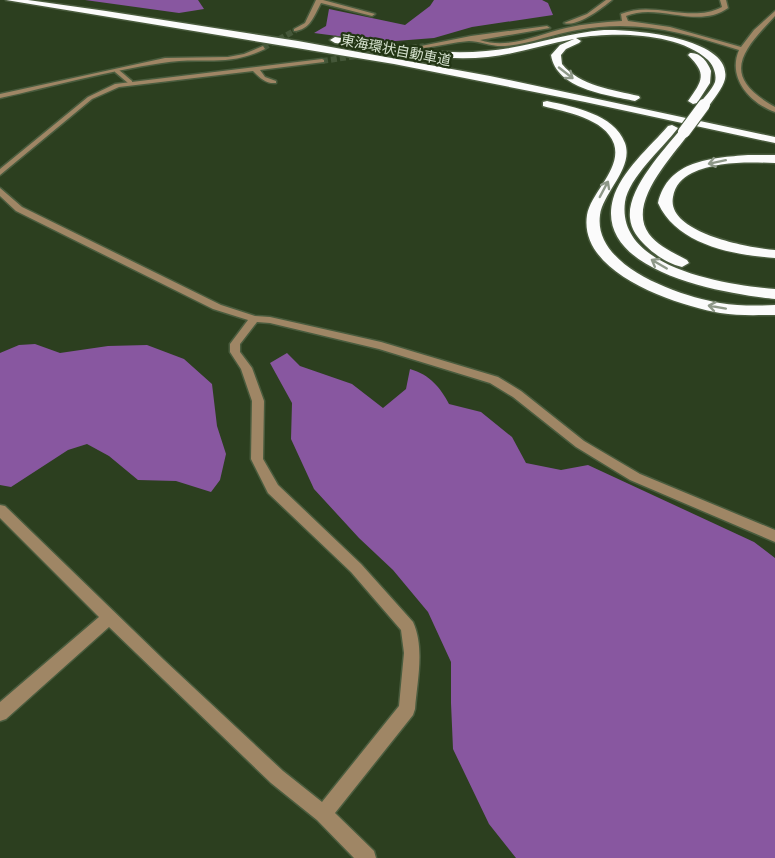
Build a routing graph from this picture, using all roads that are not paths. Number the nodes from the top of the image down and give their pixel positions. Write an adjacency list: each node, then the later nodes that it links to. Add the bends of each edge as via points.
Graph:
1 (10, 0): 8 (highway, 東海環状自動車道)
2 (53, 0): 8 (highway, 東海環状自動車道)
3 (609, 0): 11 (street, via 589,15 569,23)
4 (723, 0): 9 (street, via 721,11 709,13 631,9 623,15)
5 (319, 1): 7 (street); 10 (street, via 307,24)
6 (775, 13): 14 (street)
7 (372, 14)
8 (171, 21): 22 (highway, bridge, via 453,55 505,52 595,33 653,36 694,48 718,66 720,81 704,105); 23 (highway, 東海環状自動車道, via 470,70); 24 (highway, 東海環状自動車道); 31 (highway, one-way to 8, via 736,310 689,301 647,285 607,255 595,234 594,214 621,152 616,138 593,120 554,105)
9 (625, 23): 11 (street, via 579,27 507,44); 14 (street, via 684,31)
10 (296, 30)
11 (471, 38): 12 (street)
12 (424, 46)
13 (263, 48): 17 (street, via 228,59 165,60)
14 (742, 49): 21 (street, via 738,67 744,85 757,100)
15 (322, 61): 16 (street)
16 (255, 69): 18 (street); 19 (street)
17 (117, 71): 18 (street); 20 (street)
18 (130, 82): 26 (street, via 90,98)
19 (274, 82)
20 (0, 96)
21 (775, 110)
22 (678, 130): 23 (highway, one-way to 23, via 692,103 705,84 706,68 698,58 673,45 640,38 605,37 576,41 556,55 563,72 591,87); 29 (highway, via 639,194 634,211 639,229 664,254 693,268 744,281); 30 (highway, one-way to 22, via 715,287 678,275 648,258 621,230 617,209 624,190)
23 (775, 130)
24 (775, 140)
25 (775, 159): 28 (highway, one-way to 28, via 728,160 702,166 673,181 666,195 666,204 676,220 698,236 730,248)
26 (0, 173)
27 (0, 191): 32 (street, via 19,209 76,238 206,302)
28 (775, 254)
29 (775, 282)
30 (775, 294)
31 (775, 310)
32 (254, 319): 34 (street, via 381,346 494,381 517,394 580,444 635,477); 37 (street, via 235,344 235,352 246,368 258,401 257,459 273,489 394,609 408,627 412,653 407,709)
33 (0, 510): 35 (street)
34 (775, 537)
35 (109, 617): 36 (street); 37 (street, via 269,770)
36 (0, 713)
37 (323, 814): 38 (street)
38 (367, 858)

